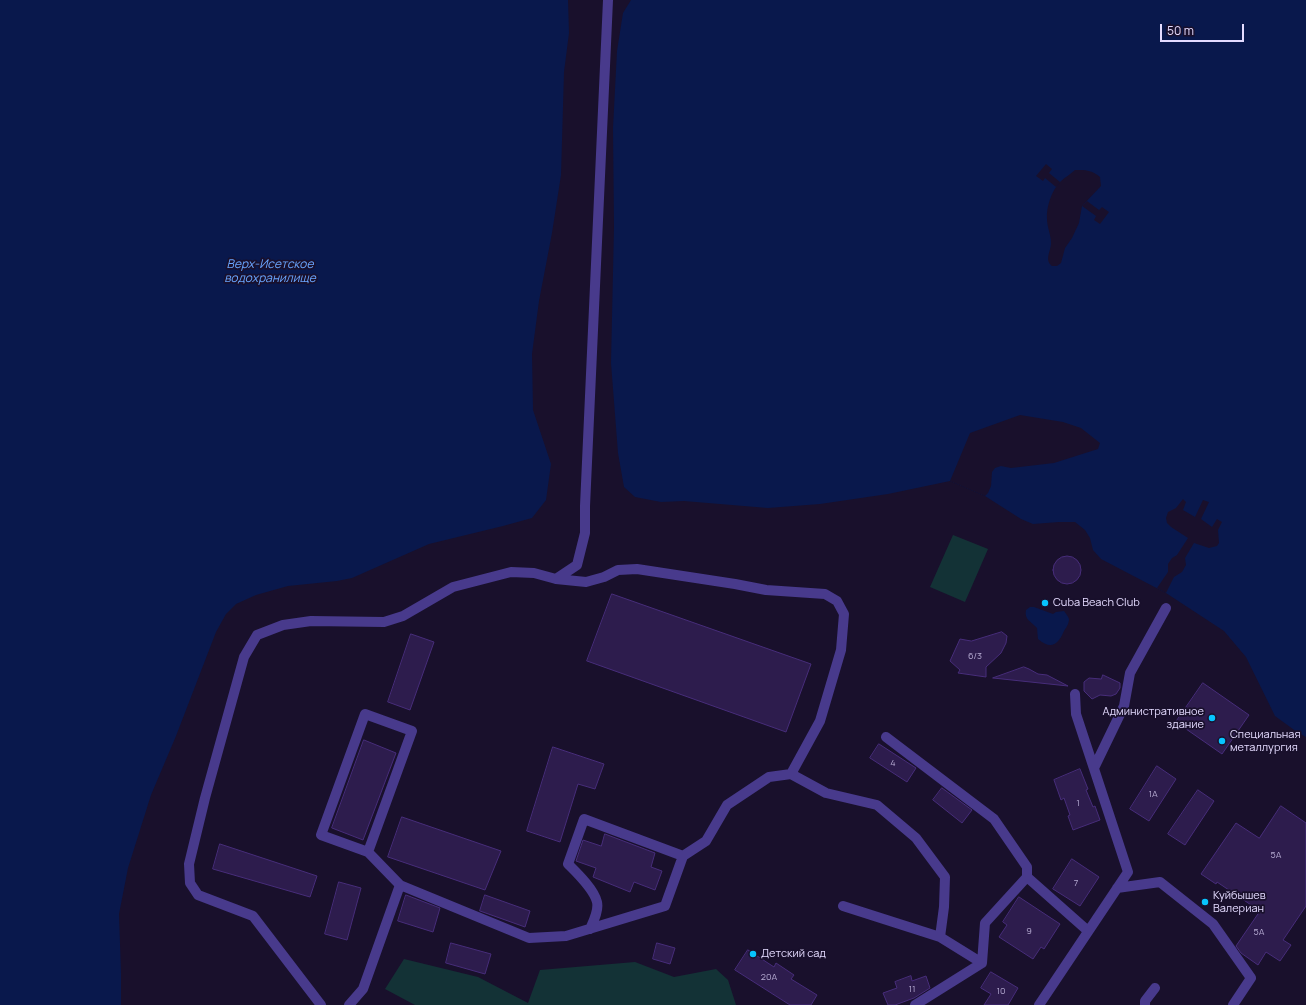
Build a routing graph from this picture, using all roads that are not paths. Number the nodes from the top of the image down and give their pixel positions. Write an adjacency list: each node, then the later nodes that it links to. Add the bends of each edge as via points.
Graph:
1 (608, 0): 2 (street, via 585,533 577,565)
2 (556, 579): 7 (street, via 586,582 618,570 637,569 766,590 825,594 837,601 844,614 841,650 820,721); 19 (street, via 534,573 511,572 454,587 403,616 384,622 311,621 283,625 257,635 244,658 189,864 190,883 198,895 253,916)
3 (1166, 608): 6 (street, via 1130,673 1124,706)
4 (1075, 694): 6 (street, via 1076,714)
5 (886, 736): 10 (street, via 994,819 1027,867)
6 (1094, 768): 12 (street, via 1128,872)
7 (791, 774): 9 (street, via 769,777 727,805 706,841); 16 (street, via 826,793 877,805 916,838 945,877)
8 (368, 852): 8 (street, via 321,835 365,714 412,731); 11 (street)
9 (683, 856): 14 (street, via 665,906); 14 (street, via 584,819 568,864 586,883 598,902 596,916)
10 (1027, 877): 15 (street); 17 (street, via 985,923)
11 (400, 885): 14 (street, via 529,938 566,936); 20 (street, via 364,989)
12 (1117, 888): 15 (street); 24 (street, via 1160,882 1213,924 1251,978)
13 (843, 906): 16 (street)
14 (590, 929)
15 (1088, 931): 22 (street)
16 (940, 937): 17 (street)
17 (982, 963): 21 (street)
18 (1155, 988): 23 (street)
19 (321, 1005)
20 (349, 1005)
21 (916, 1005)
22 (1039, 1005)
23 (1144, 1005)
24 (1232, 1005)

